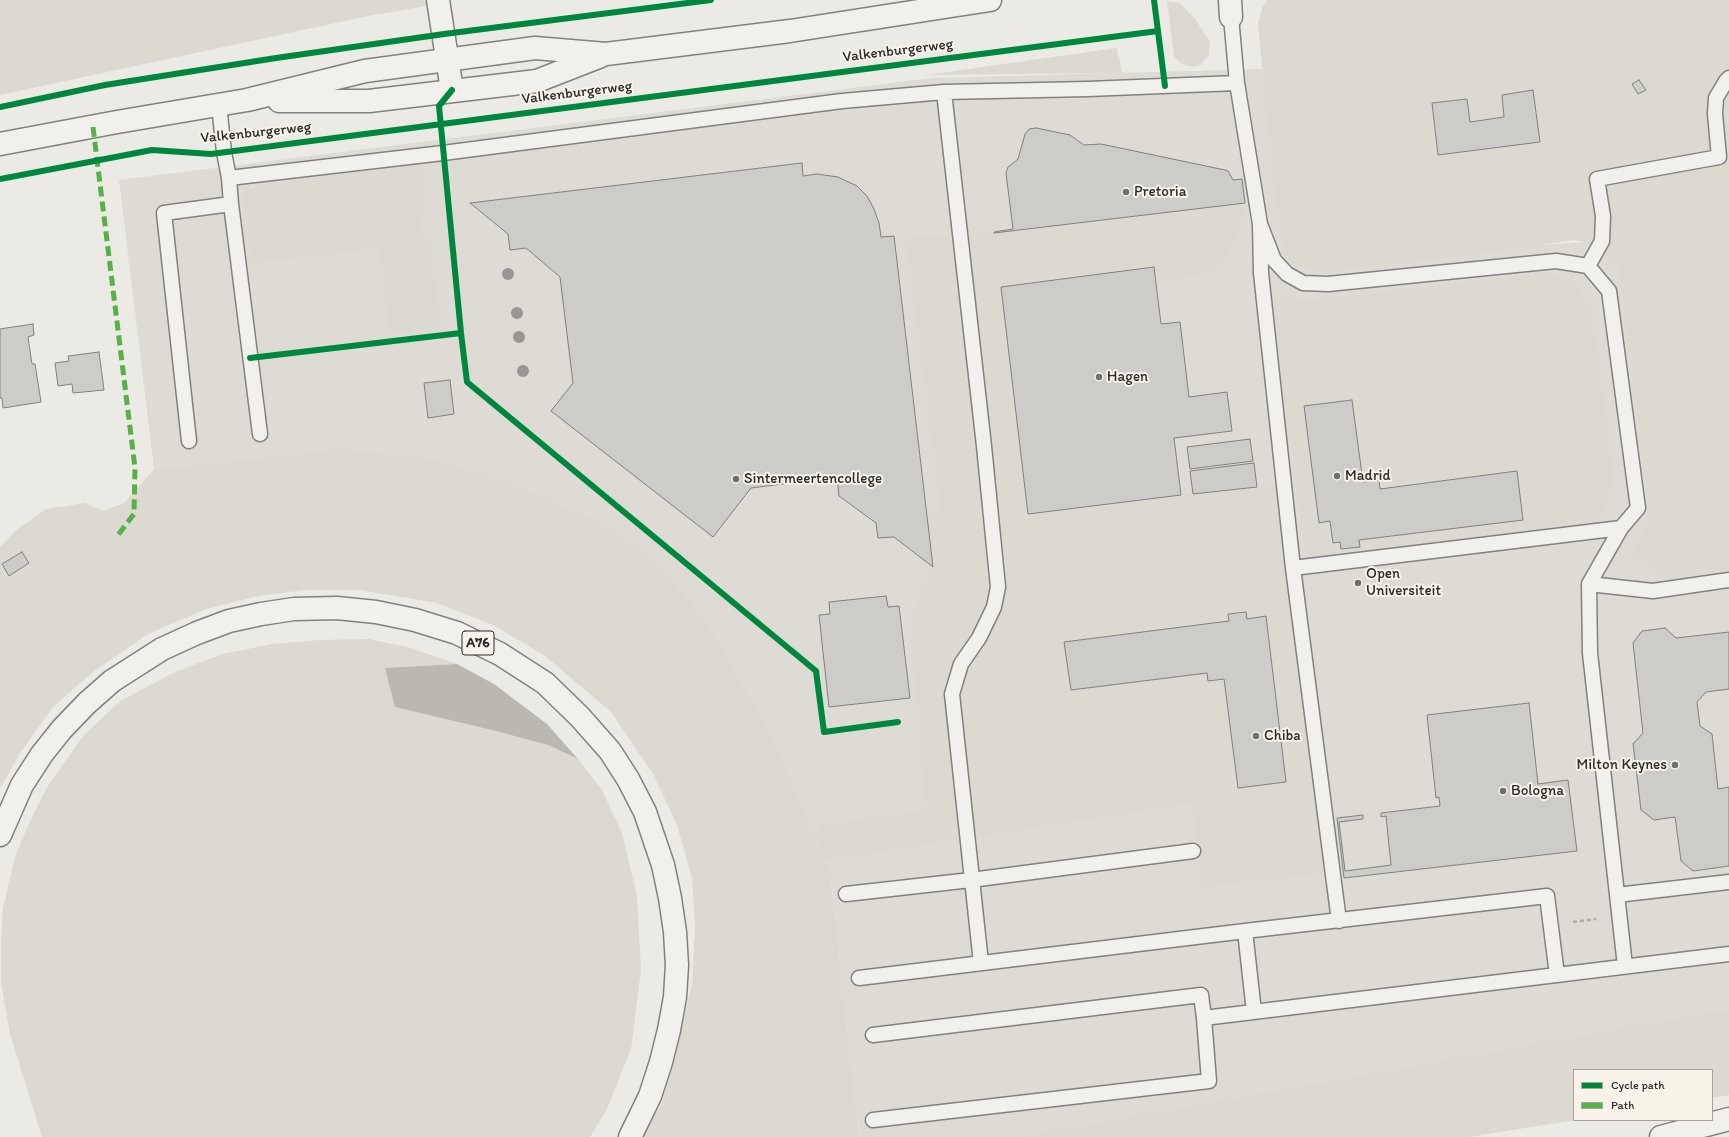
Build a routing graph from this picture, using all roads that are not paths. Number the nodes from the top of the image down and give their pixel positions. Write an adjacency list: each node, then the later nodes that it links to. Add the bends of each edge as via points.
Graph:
1 (438, 0): 5 (main road)
2 (990, 0): 4 (main road, Valkenburgerweg, via 790,31)
3 (1231, 9): 7 (lane)
4 (606, 54): 5 (main road, Valkenburgerweg, via 535,48); 8 (main road, Valkenburgerweg, via 537,81)
5 (447, 60): 8 (main road); 10 (main road, Valkenburgerweg, via 365,71)
6 (1729, 78): 16 (lane, via 1716,98 1719,156 1597,179 1603,216 1602,241)
7 (1237, 83): 9 (lane); 15 (lane)
8 (452, 90): 10 (main road, Valkenburgerweg, via 369,101)
9 (944, 92): 13 (lane, via 835,102); 25 (lane, via 998,587 994,607 979,638 961,664 952,694)
10 (247, 100): 11 (main road, Valkenburgerweg)
11 (219, 105): 12 (main road, Valkenburgerweg); 13 (lane)
12 (0, 144)
13 (229, 178): 14 (lane)
14 (231, 204): 17 (lane); 18 (lane, via 164,213)
15 (1260, 224): 16 (lane, via 1274,260 1287,274 1303,283 1328,284 1556,261); 20 (lane, via 1261,273)
16 (1588, 266): 19 (lane, via 1609,291 1629,436 1638,508)
17 (260, 434)
18 (189, 441)
19 (1621, 528): 20 (lane); 22 (lane)
20 (1293, 568): 29 (lane)
21 (1729, 580): 22 (lane, via 1654,591)
22 (1589, 584): 28 (lane, via 1590,653)
23 (0, 835): 41 (main road, A76, via 22,785 42,754 87,703 112,682 162,649 230,620 294,609 337,608 376,612 415,620 456,633 500,654 545,683 610,751 645,812 663,865 675,932 675,997 661,1062 650,1096)
24 (1193, 851): 25 (lane)
25 (971, 880): 27 (lane); 32 (lane)
26 (1729, 882): 28 (lane)
27 (846, 894)
28 (1617, 895): 33 (lane)
29 (1339, 921): 30 (lane); 34 (lane, via 1547,896)
30 (1245, 931): 32 (lane); 36 (lane)
31 (1729, 954): 33 (lane)
32 (981, 963): 35 (lane)
33 (1625, 966): 34 (lane)
34 (1557, 975): 36 (lane)
35 (859, 978)
36 (1254, 1012): 37 (lane)
37 (1204, 1018): 38 (lane, via 1201,995); 40 (lane, via 1209,1081)
38 (873, 1035)
39 (1729, 1119): 42 (main road)
40 (873, 1120)
41 (630, 1137)
42 (1661, 1137)

